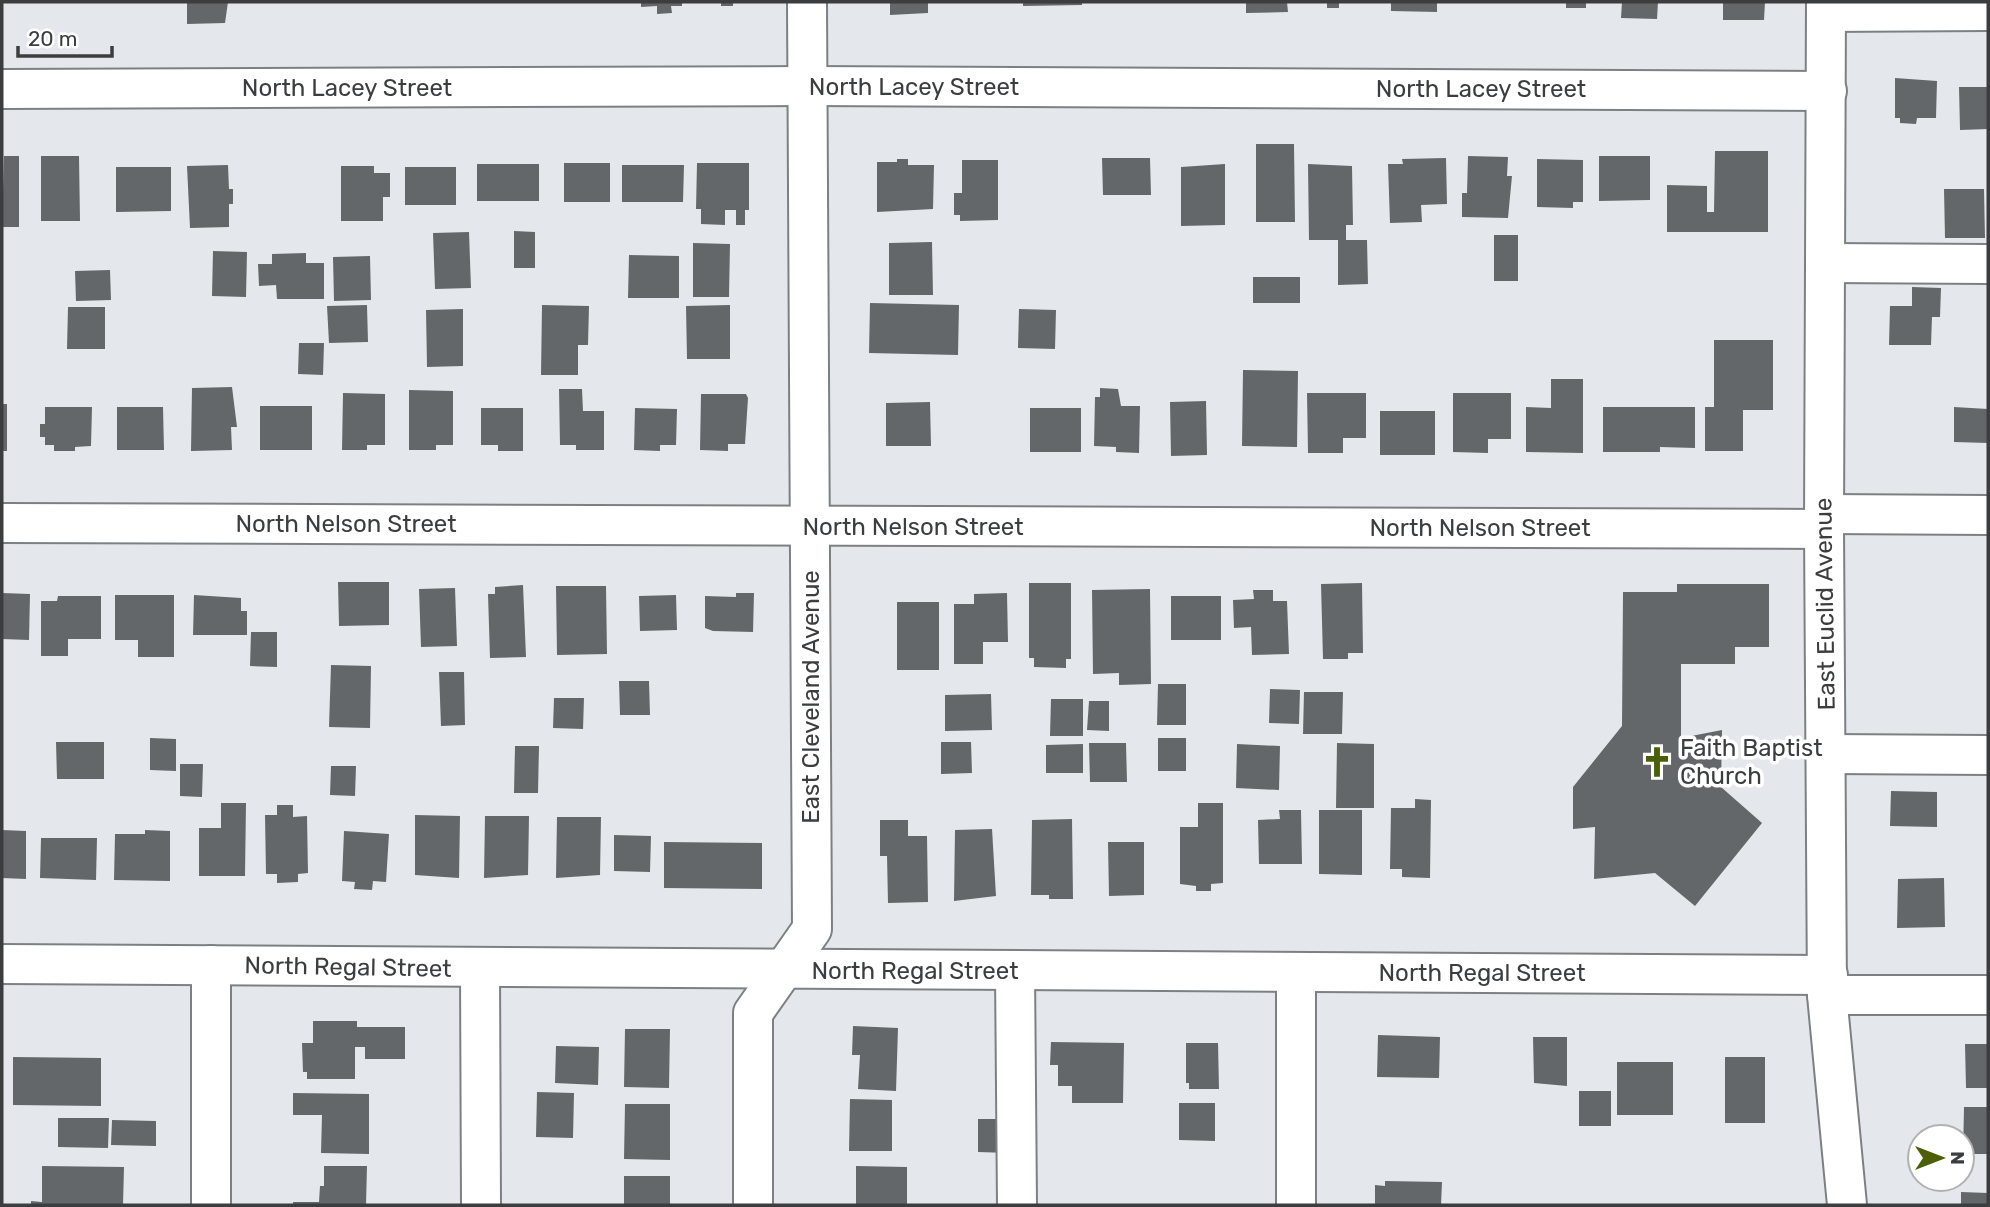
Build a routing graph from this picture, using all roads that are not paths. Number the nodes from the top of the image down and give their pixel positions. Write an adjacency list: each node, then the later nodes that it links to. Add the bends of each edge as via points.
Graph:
1 (807, 2): 4 (street, East Cleveland Avenue)
2 (1826, 7): 3 (street); 6 (street, East Euclid Avenue)
3 (1988, 11)
4 (807, 86): 5 (street, North Lacey Street); 6 (street, North Lacey Street); 12 (street, East Cleveland Avenue)
5 (2, 89)
6 (1827, 91): 7 (street, East Euclid Avenue)
7 (1826, 263): 8 (street); 10 (street, East Euclid Avenue)
8 (1988, 264)
9 (1988, 515): 10 (street, North Nelson Street)
10 (1824, 521): 12 (street, North Nelson Street); 13 (street, East Euclid Avenue)
11 (2, 523): 12 (street, North Nelson Street)
12 (810, 526): 18 (street, East Cleveland Avenue, via 812,929)
13 (1827, 754): 14 (street); 21 (street, East Euclid Avenue)
14 (1988, 755)
15 (2, 964): 16 (street, North Regal Street)
16 (211, 965): 17 (street, North Regal Street); 23 (street)
17 (480, 968): 18 (street, North Regal Street); 24 (street)
18 (783, 971): 19 (street, North Regal Street); 25 (street, East Cleveland Avenue, via 753,1013)
19 (1015, 971): 20 (street, North Regal Street); 26 (street)
20 (1296, 972): 21 (street, North Regal Street); 27 (street)
21 (1828, 985): 22 (street, North Regal Street); 28 (street, East Euclid Avenue)
22 (1988, 995)
23 (211, 1205)
24 (481, 1205)
25 (753, 1205)
26 (1017, 1205)
27 (1296, 1205)
28 (1847, 1205)

